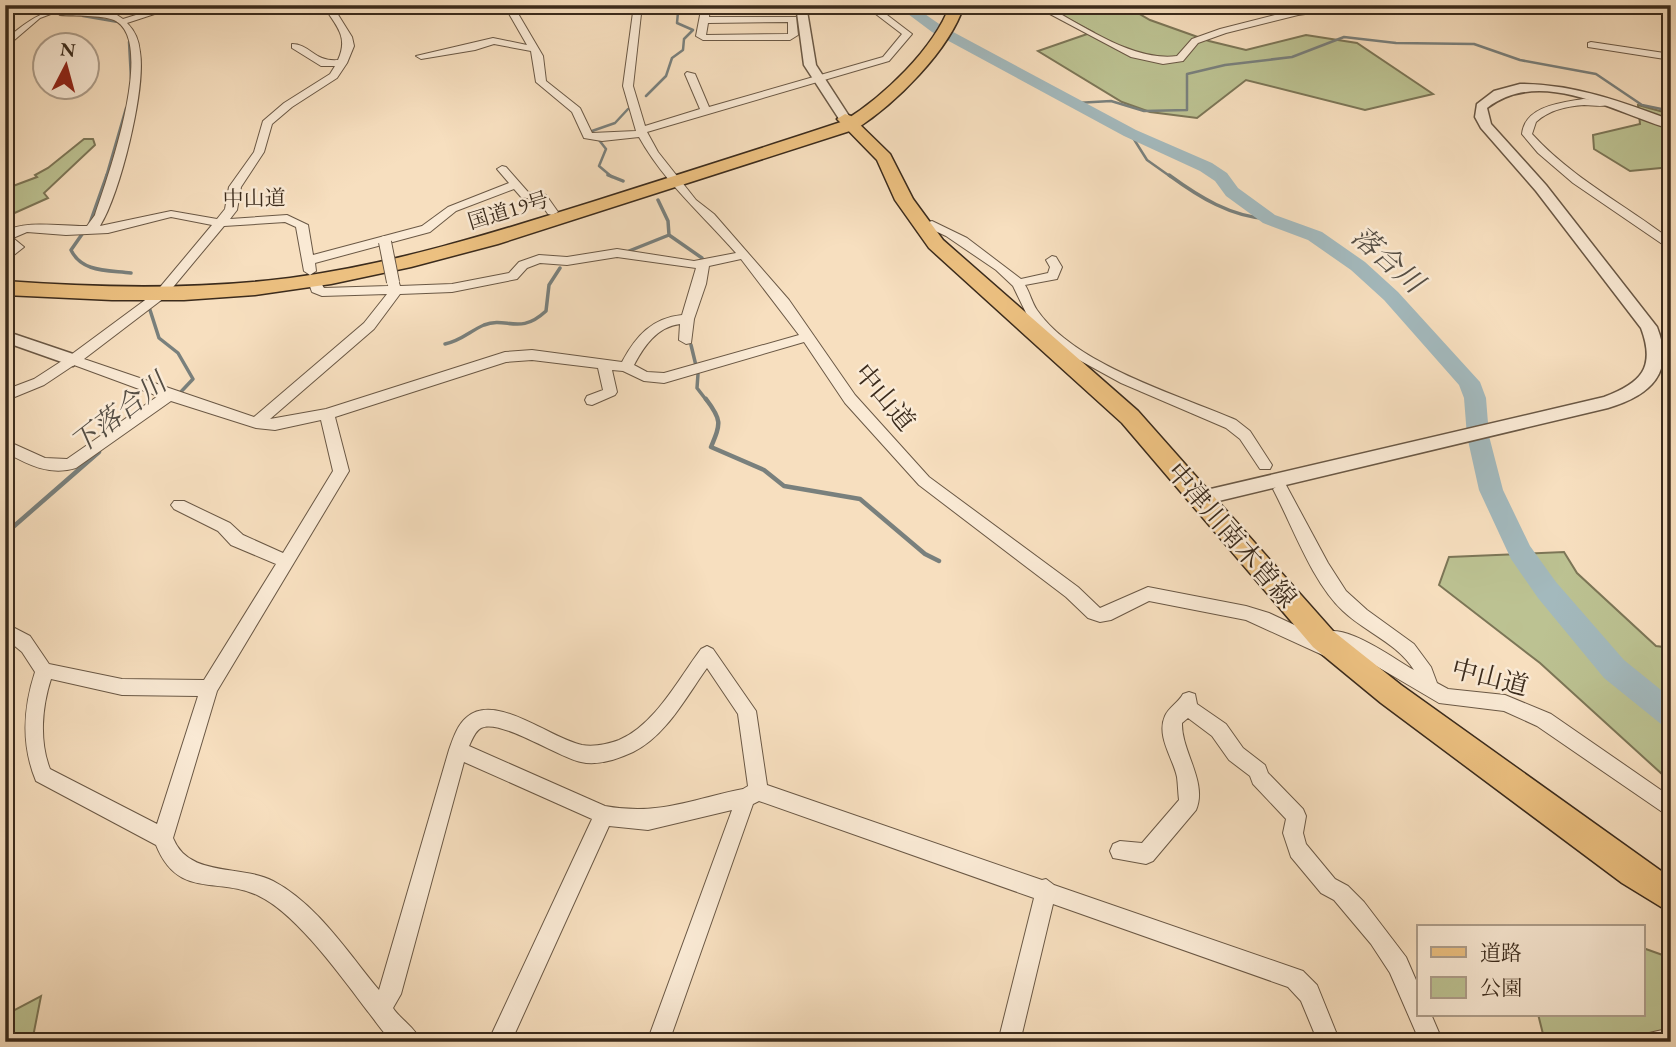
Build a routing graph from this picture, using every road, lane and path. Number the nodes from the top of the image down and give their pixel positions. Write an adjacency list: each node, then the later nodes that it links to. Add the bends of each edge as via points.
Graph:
1 (178, 5): 13 (street)
2 (327, 5): 20 (street, via 347,37 349,46)
3 (508, 5): 17 (street)
4 (638, 5): 27 (street, 中山道, via 628,86)
5 (706, 5): 12 (street)
6 (802, 5): 22 (street, via 806,51)
7 (868, 5): 22 (street, via 907,34 903,41 886,59)
8 (1037, 5): 9 (street, via 1134,55 1163,61 1180,58 1195,41 1223,31 1298,12)
9 (1366, 5)
10 (43, 8): 13 (street); 14 (street)
11 (948, 11): 25 (highway, 国道19号, via 900,90 881,107)
12 (704, 20): 12 (street, via 701,36 706,38 793,35 793,19)
13 (124, 21): 34 (street, via 134,35 136,95 101,215)
14 (7, 42)
15 (1591, 45): 19 (street)
16 (295, 46): 20 (street, via 324,64)
17 (533, 49): 18 (street, via 493,41); 27 (street, via 542,70 541,82 576,110 588,136)
18 (421, 56)
19 (1671, 57)
20 (342, 63): 32 (street, via 334,76 267,123 259,152 236,187 231,210)
21 (690, 74): 24 (street)
22 (817, 79): 24 (street); 25 (street)
23 (1607, 103): 26 (street); 36 (street, via 1579,103 1537,115 1527,134 1579,182); 62 (street, via 1559,89 1530,88 1499,93 1481,107 1485,125 1541,188 1649,327 1657,348 1654,371 1635,391 1608,402)
24 (706, 111): 27 (street)
25 (848, 122): 29 (highway, 国道19号); 33 (main road, 中津川南木曽線, via 884,158)
26 (1671, 125)
27 (641, 132): 29 (street, 中山道)
28 (502, 169): 30 (street)
29 (672, 178): 31 (highway, 国道19号); 37 (street, 中山道); 41 (highway, 国道19号, via 428,257)
30 (514, 185): 31 (street, via 525,195 542,197); 35 (street, via 452,209 426,229)
31 (552, 212): 41 (highway, 国道19号, via 432,247)
32 (219, 223): 34 (street, 中山道, via 162,215 108,229); 41 (street, 中山道, via 296,220 302,225); 46 (street)
33 (921, 226): 43 (street, via 932,225 957,237); 62 (main road, 中津川南木曽線, via 951,258 1114,400)
34 (84, 230): 38 (street, 中山道, via 14,231 7,239 18,247)
35 (384, 240): 41 (street); 44 (street, bridge)
36 (1671, 246)
37 (743, 255): 40 (street); 49 (street, 中山道)
38 (5, 258)
39 (1052, 260): 43 (street, via 1054,276)
40 (703, 264): 44 (street, via 617,253 567,261 539,258 513,276 491,281 452,288); 47 (street, via 698,292)
41 (310, 271): 44 (street, via 316,289 322,292); 46 (highway, 国道19号, via 262,288)
42 (5, 277): 46 (highway, 国道19号)
43 (1018, 283): 60 (street, via 1032,313 1069,345 1118,378 1231,424 1245,435)
44 (394, 285): 58 (street, via 369,326)
45 (5, 288): 46 (highway, 国道19号)
46 (165, 289): 51 (street)
47 (685, 319): 50 (street); 53 (street, via 659,324 636,348)
48 (5, 336): 51 (street)
49 (807, 337): 53 (street, via 664,378 644,376); 66 (street, 中山道, via 850,399 924,481 1094,613 1105,615 1148,594 1166,596 1263,618 1321,648)
50 (686, 340)
51 (73, 360): 54 (street, via 39,382); 55 (street)
52 (604, 365): 53 (street); 56 (street, via 610,392); 57 (street, via 532,355 505,357)
53 (626, 367)
54 (5, 396)
55 (173, 396): 58 (street); 59 (street, via 71,464 54,466 26,459)
56 (592, 400)
57 (327, 414): 58 (street, via 291,424); 64 (street, via 341,471)
58 (257, 423)
59 (5, 445)
60 (1265, 465)
61 (1281, 489): 69 (street, via 1348,605 1417,656)
62 (1202, 498): 66 (main road, 中津川南木曽線)
63 (179, 505): 64 (street, via 224,527 237,540)
64 (286, 561): 68 (street)
65 (5, 630): 67 (street, via 27,646)
66 (1328, 643): 69 (street, 中山道, via 1333,637 1348,641); 77 (main road, 中津川南木曽線, via 1461,747)
67 (44, 672): 68 (street, via 122,687); 74 (street, via 35,729 43,775)
68 (209, 688): 74 (street)
69 (1430, 688): 72 (street, 中山道, via 1453,698 1505,704 1544,720)
70 (458, 750): 71 (street, via 466,731 478,720 495,719 580,754 628,745 650,728 707,654 747,711); 73 (street); 78 (street, via 390,994)
71 (752, 795): 73 (street, via 650,820); 76 (street); 84 (street)
72 (1671, 809)
73 (604, 815): 83 (street)
74 (163, 838): 78 (street, via 176,865 262,887 283,900)
75 (1120, 851): 79 (street, via 1146,854 1189,803 1186,776 1172,736 1173,719 1188,704 1219,730 1296,816 1293,833 1298,850 1328,886 1357,908 1398,965)
76 (1046, 889): 85 (street); 86 (street, via 1295,979 1309,993)
77 (1671, 898)
78 (379, 1007): 82 (street)
79 (1417, 1008)
80 (1421, 1016): 87 (street)
81 (1671, 1039): 88 (street)
82 (410, 1042)
83 (499, 1042)
84 (658, 1042)
85 (1009, 1042)
86 (1329, 1042)
87 (1432, 1042)
88 (1653, 1042)

